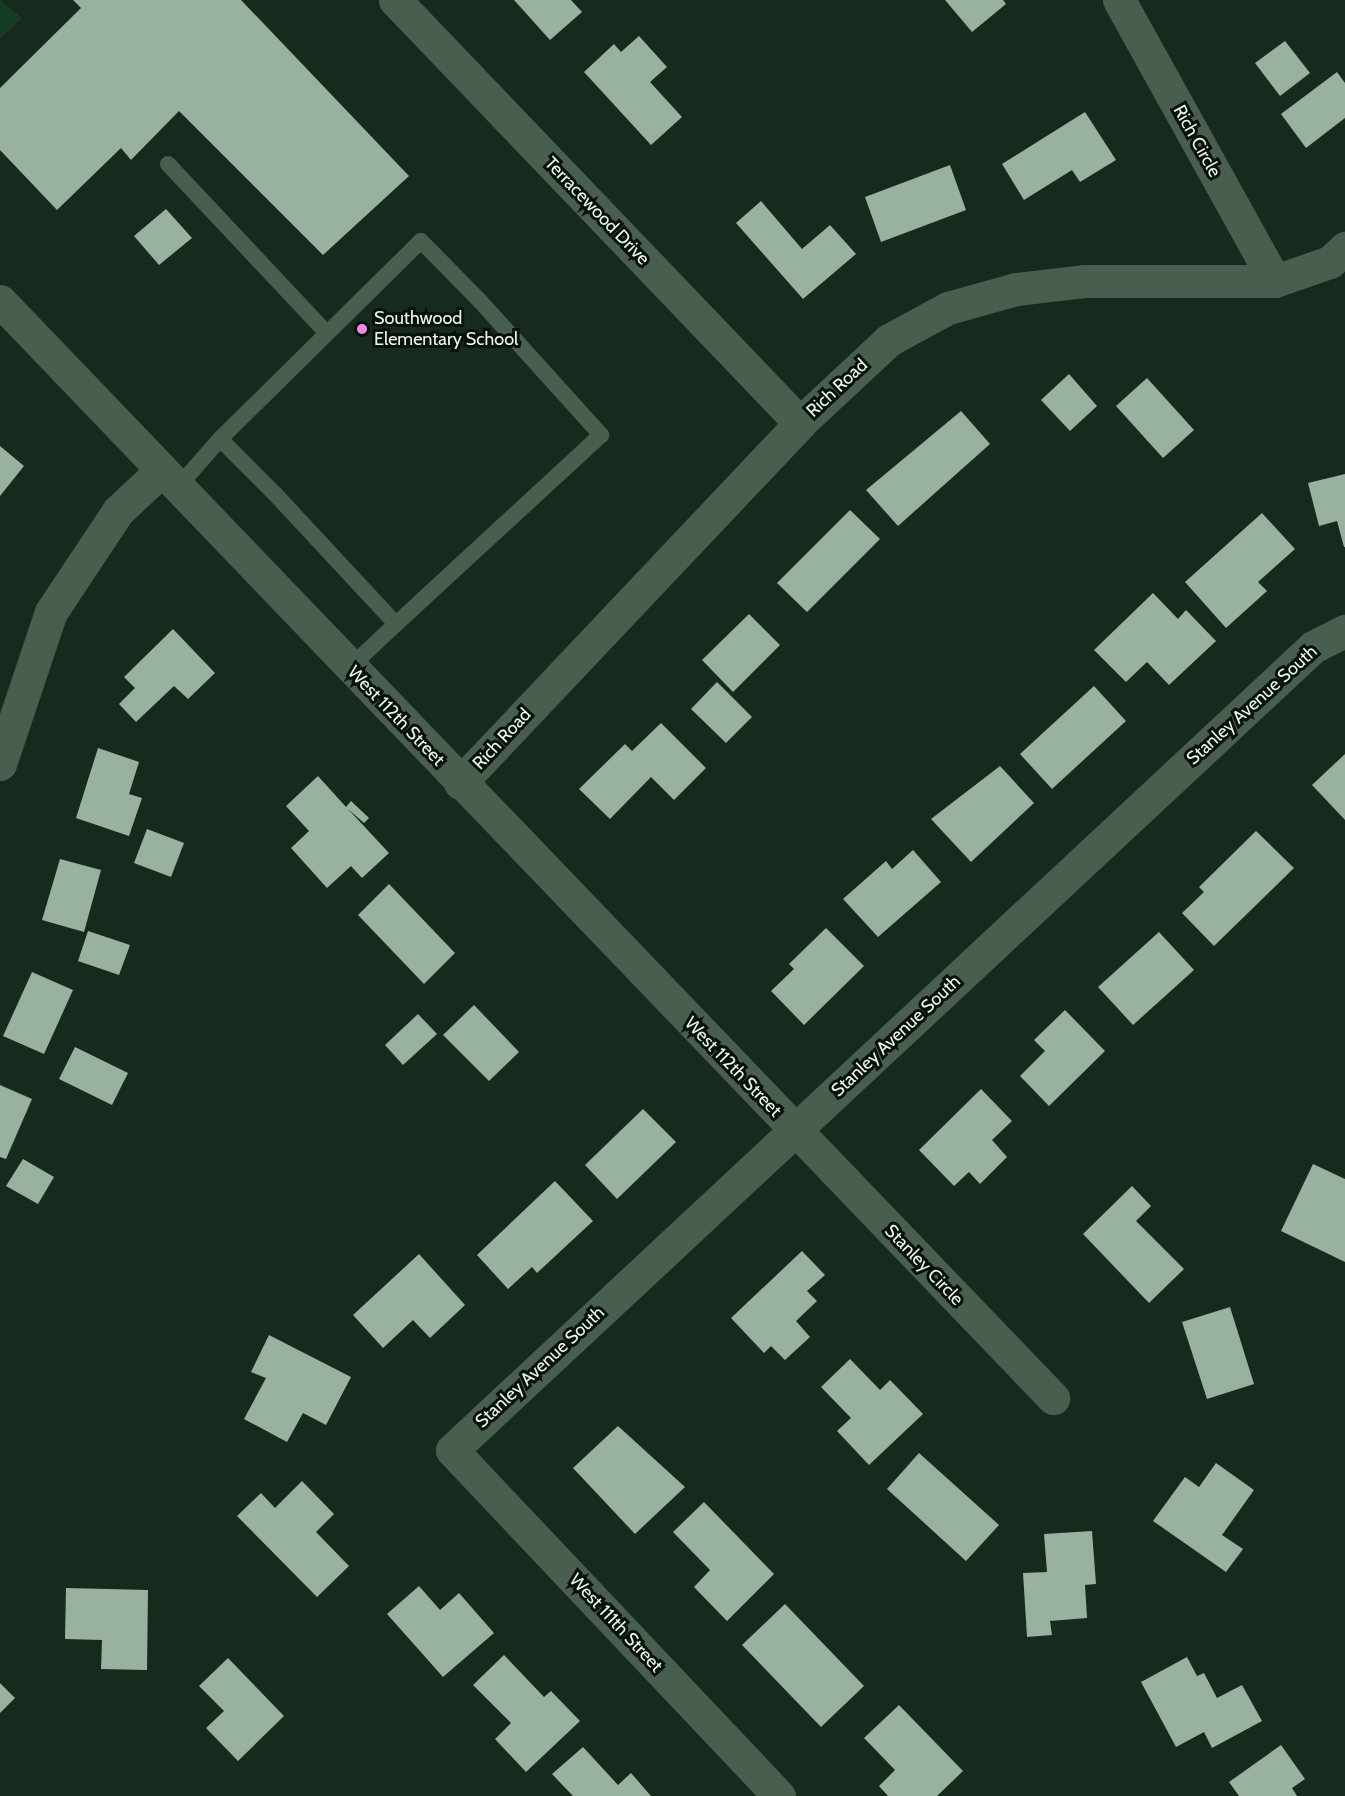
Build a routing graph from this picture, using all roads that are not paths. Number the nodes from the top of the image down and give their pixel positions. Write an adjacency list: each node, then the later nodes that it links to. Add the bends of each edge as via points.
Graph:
1 (395, 0): 8 (street, Terracewood Drive)
2 (1119, 0): 5 (street, Rich Circle)
3 (168, 164): 7 (lane)
4 (1345, 248): 5 (street, Rich Road, via 1330,262)
5 (1275, 281): 8 (street, Rich Road, via 1084,281 1016,289 948,308 889,340)
6 (0, 301): 10 (street, West 112th Street)
7 (326, 332): 9 (lane); 11 (lane, via 421,241 601,435)
8 (800, 423): 15 (street, Rich Road)
9 (220, 439): 10 (lane); 11 (lane)
10 (170, 478): 13 (street, West 112th Street); 14 (street, via 118,511 51,612)
11 (396, 624): 13 (lane)
12 (1345, 630): 16 (street, Stanley Avenue South, via 1313,647)
13 (350, 667): 15 (street, West 112th Street)
14 (0, 764)
15 (460, 783): 16 (street, West 112th Street)
16 (795, 1130): 17 (street, Stanley Circle); 18 (street, Stanley Avenue South)
17 (1053, 1398)
18 (452, 1450): 19 (street, West 111th Street)
19 (779, 1796)

